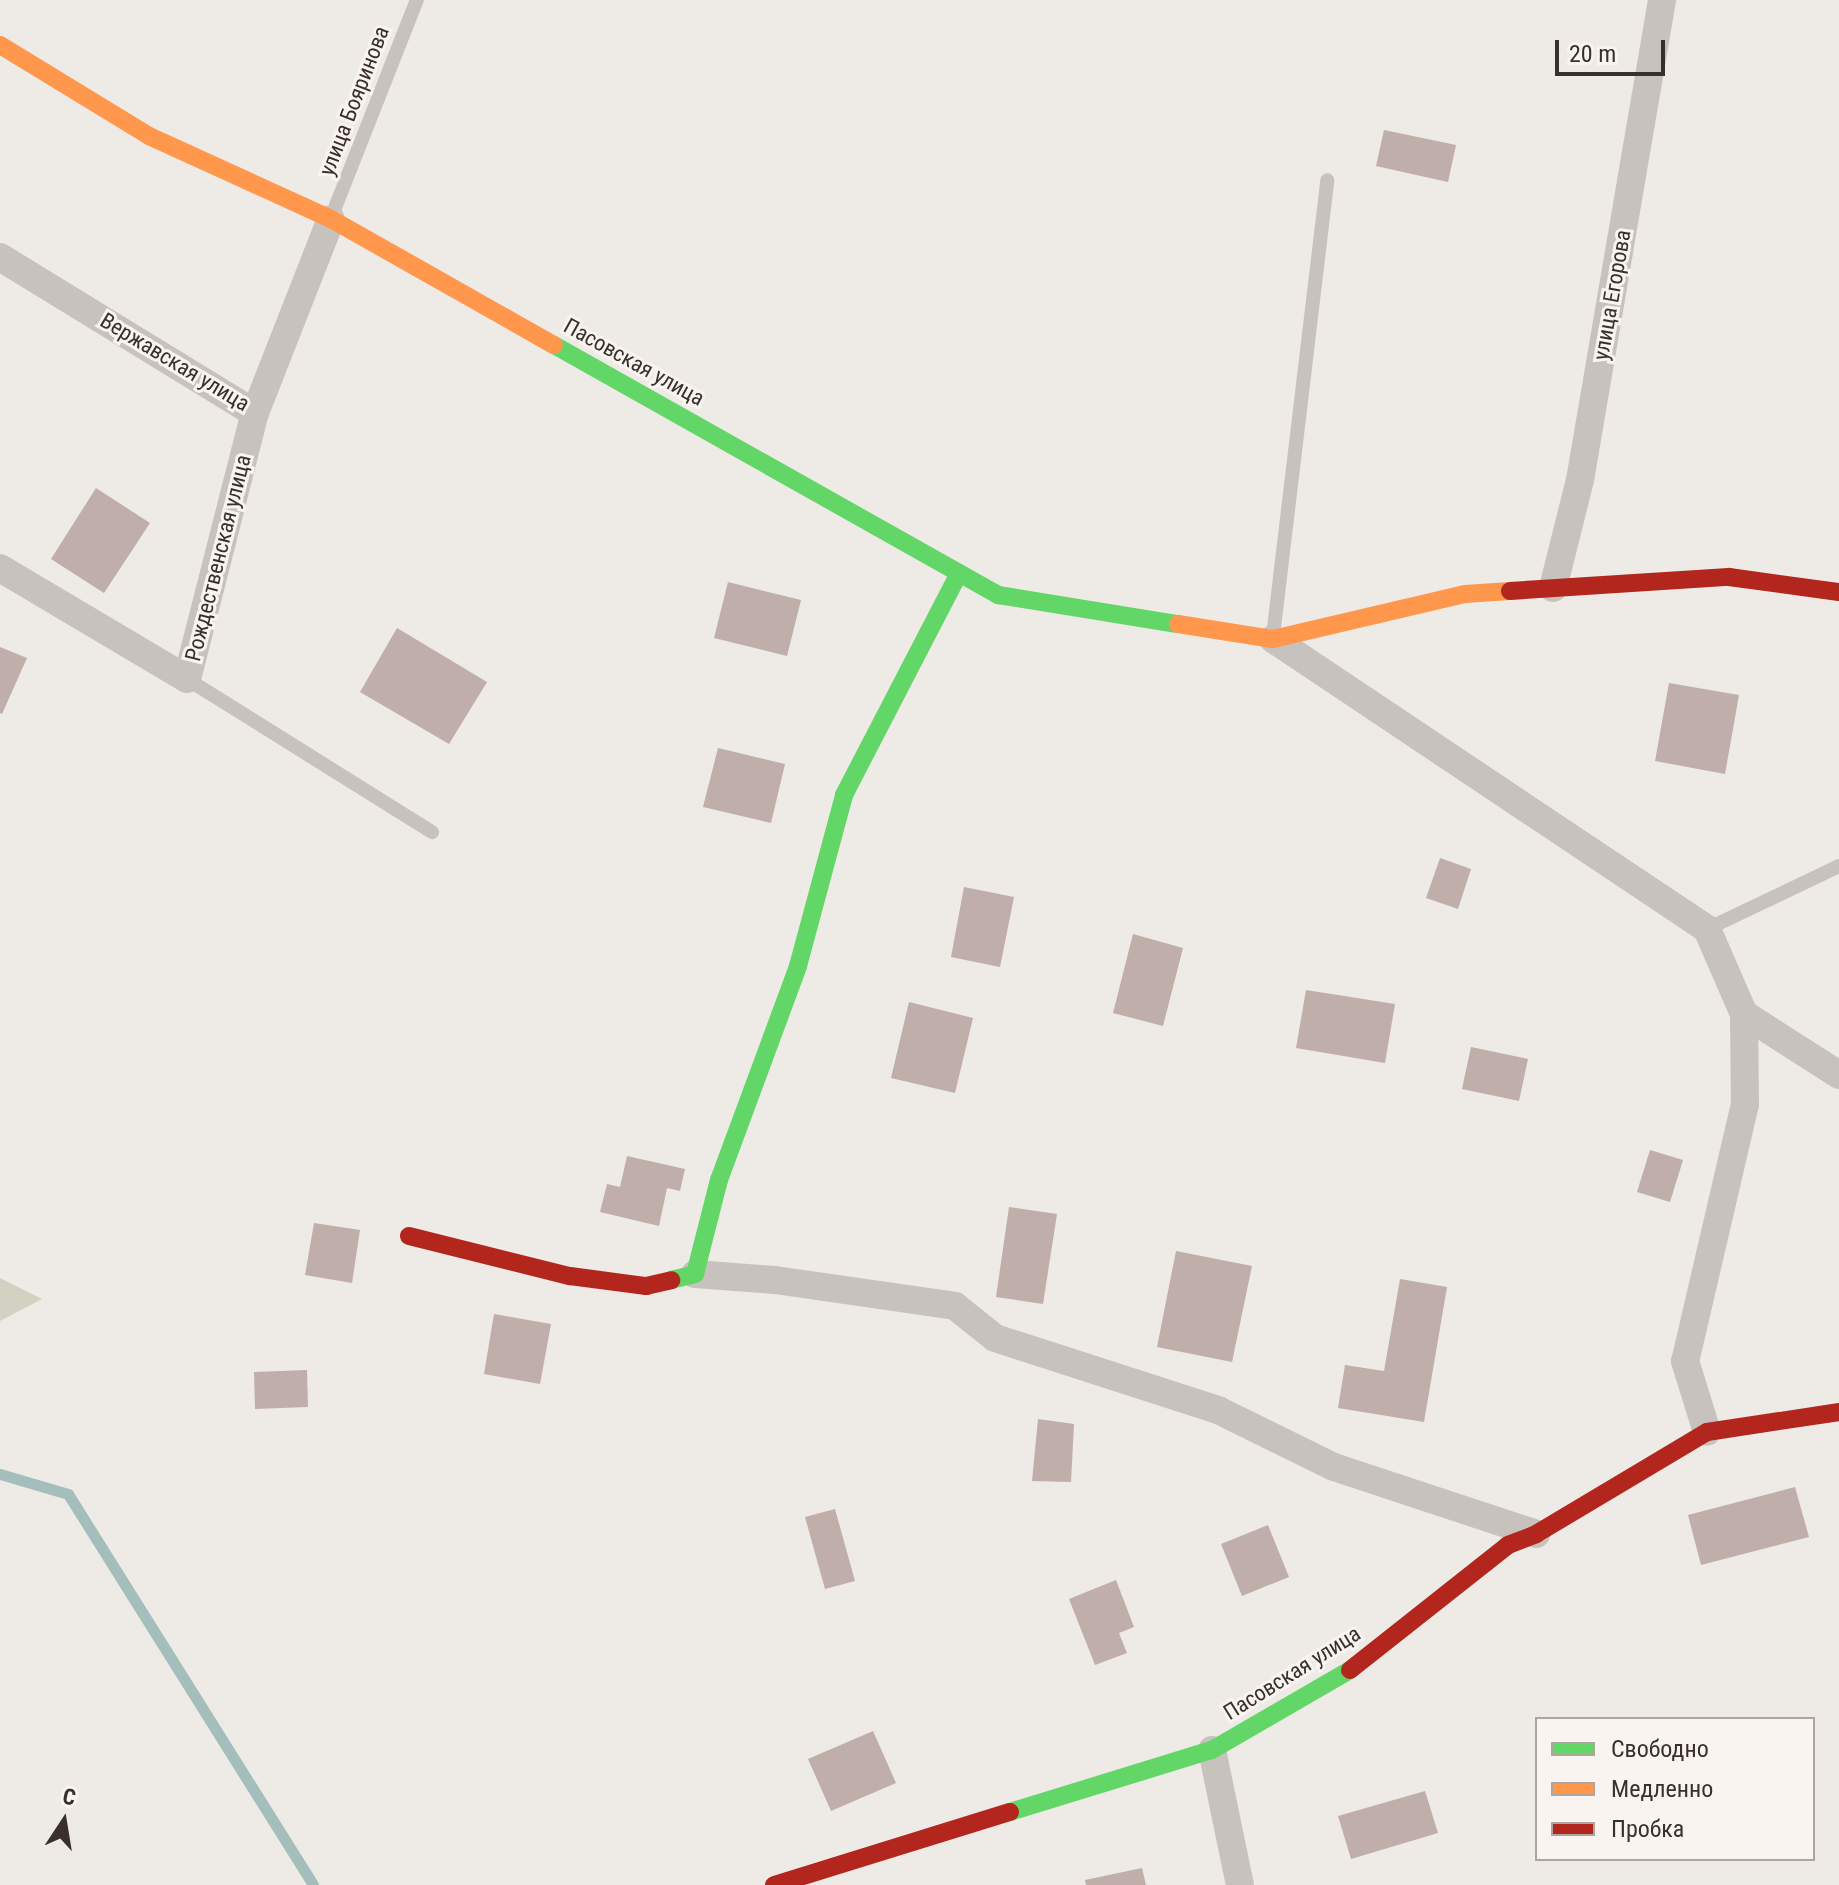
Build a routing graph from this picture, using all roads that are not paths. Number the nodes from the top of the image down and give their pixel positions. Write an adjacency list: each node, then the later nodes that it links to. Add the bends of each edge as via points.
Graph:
1 (1662, 0): 10 (street, улица Егорова, via 1580,480)
2 (416, 1): 5 (lane, улица Бояринова)
3 (0, 45): 5 (street, Пасовская улица, via 149,136)
4 (1327, 180): 12 (lane)
5 (331, 219): 7 (street, Вержавская улица); 9 (street, Пасовская улица)
6 (0, 257): 7 (street, Вержавская улица)
7 (255, 413): 13 (street, Рождественская улица)
8 (0, 568): 13 (street, Рождественская улица)
9 (959, 573): 12 (street, Пасовская улица, via 998,595); 20 (street, via 844,795 798,966 719,1180)
10 (1553, 588): 11 (street, via 1729,577); 12 (street, via 1465,594)
11 (1839, 592)
12 (1273, 639): 16 (street)
13 (187, 679): 14 (lane)
14 (432, 832)
15 (1839, 866): 16 (lane)
16 (1707, 929): 17 (street)
17 (1744, 1014): 18 (street); 22 (street, via 1745,1104 1685,1361)
18 (1839, 1075)
19 (409, 1236): 20 (street, via 570,1276 646,1286)
20 (695, 1274): 23 (street, via 955,1306 995,1338 1218,1410 1334,1467)
21 (1839, 1412): 22 (street, Пасовская улица)
22 (1707, 1432): 23 (street, Пасовская улица)
23 (1536, 1534): 24 (street, Пасовская улица, via 1508,1545 1358,1665)
24 (1212, 1750): 25 (street, Пасовская улица); 26 (street)
25 (774, 1885)
26 (1240, 1885)

